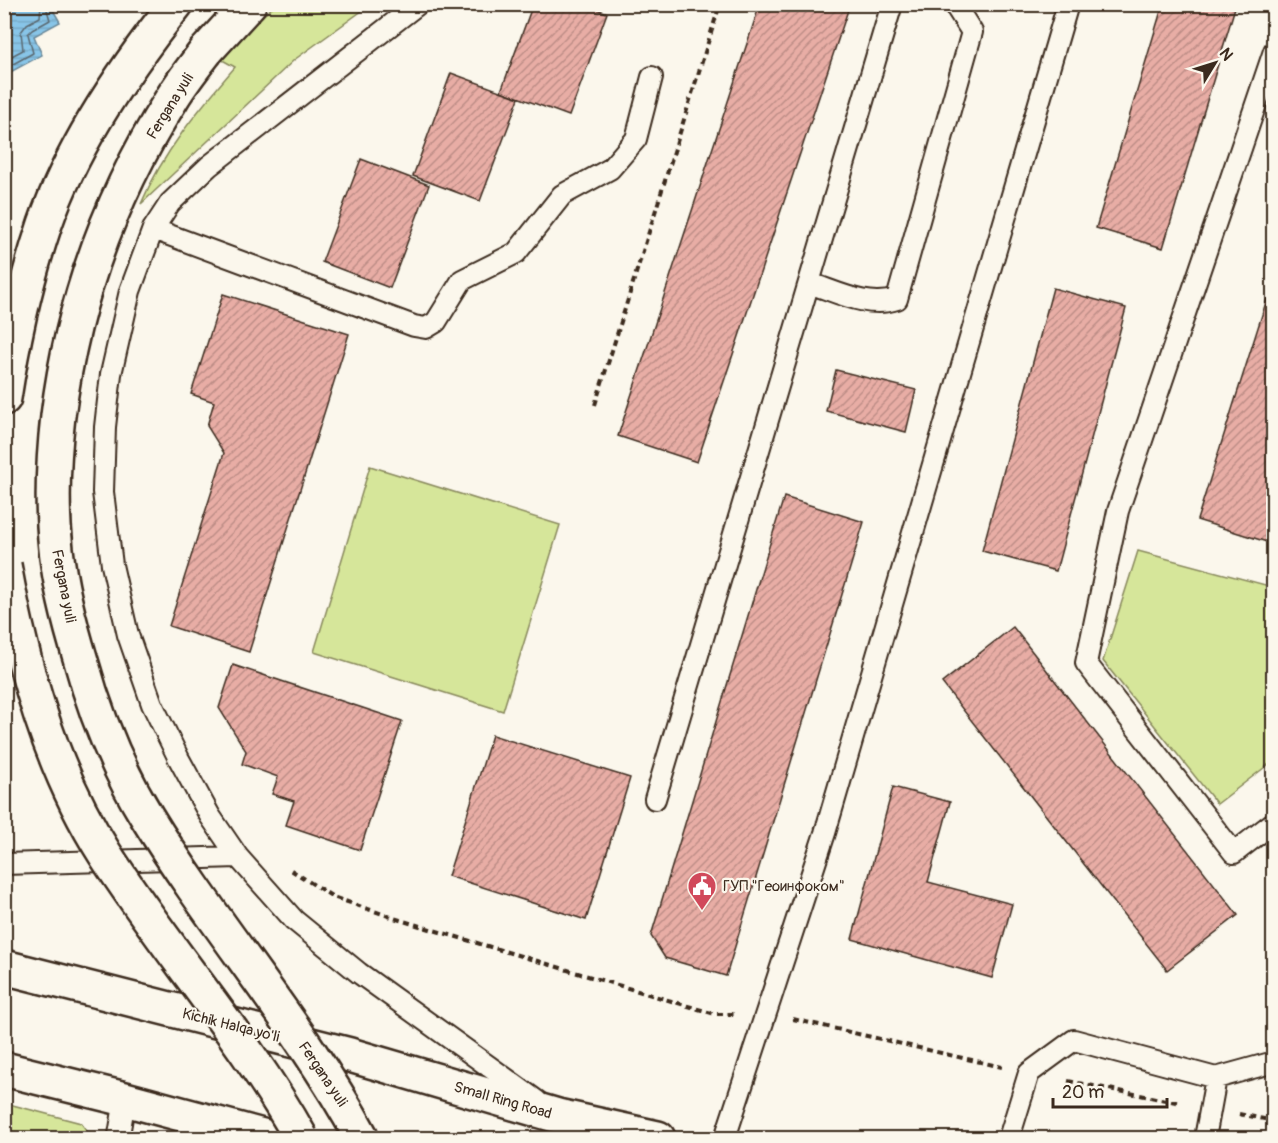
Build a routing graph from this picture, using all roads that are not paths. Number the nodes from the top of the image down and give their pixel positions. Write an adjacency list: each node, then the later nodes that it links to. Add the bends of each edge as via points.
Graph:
1 (249, 4): 26 (main road, Fergana yuli, bridge, via 206,51 171,99 120,192 101,238 69,344 55,447 56,548 63,596 89,692 127,782 168,850 325,1076)
2 (418, 4): 9 (lane, via 209,166 170,203)
3 (892, 4): 10 (lane)
4 (954, 4): 10 (lane, via 972,32 897,299 884,304 870,303)
5 (1068, 4): 28 (lane, via 825,833)
6 (167, 16): 11 (main road, via 93,124 45,223 14,339)
7 (1274, 51): 14 (lane, via 1118,511 1086,663 1234,853)
8 (652, 77): 9 (lane, via 636,139 610,169 562,195 516,253 462,280 436,322 426,328)
9 (153, 229): 15 (lane, via 130,291 111,374 103,492 112,565 128,635 152,704 210,816)
10 (809, 283): 13 (lane)
11 (4, 398)
12 (4, 565): 25 (main road, bridge, via 24,662 59,762 81,809 105,854 274,1092)
13 (655, 799)
14 (1274, 822)
15 (238, 857): 16 (lane); 22 (lane, via 294,920 359,973)
16 (4, 864)
17 (4, 967): 22 (main road, Small Ring Road, via 350,1055)
18 (1274, 1062): 20 (lane)
19 (4, 1069): 21 (main road)
20 (1216, 1078): 29 (lane, via 1074,1040 1029,1073); 30 (lane)
21 (125, 1099): 23 (lane); 24 (main road)
22 (558, 1116): 27 (main road, Small Ring Road)
23 (121, 1138)
24 (270, 1138)
25 (301, 1138)
26 (362, 1138)
27 (658, 1138)
28 (725, 1138)
29 (1009, 1138)
30 (1205, 1138)

